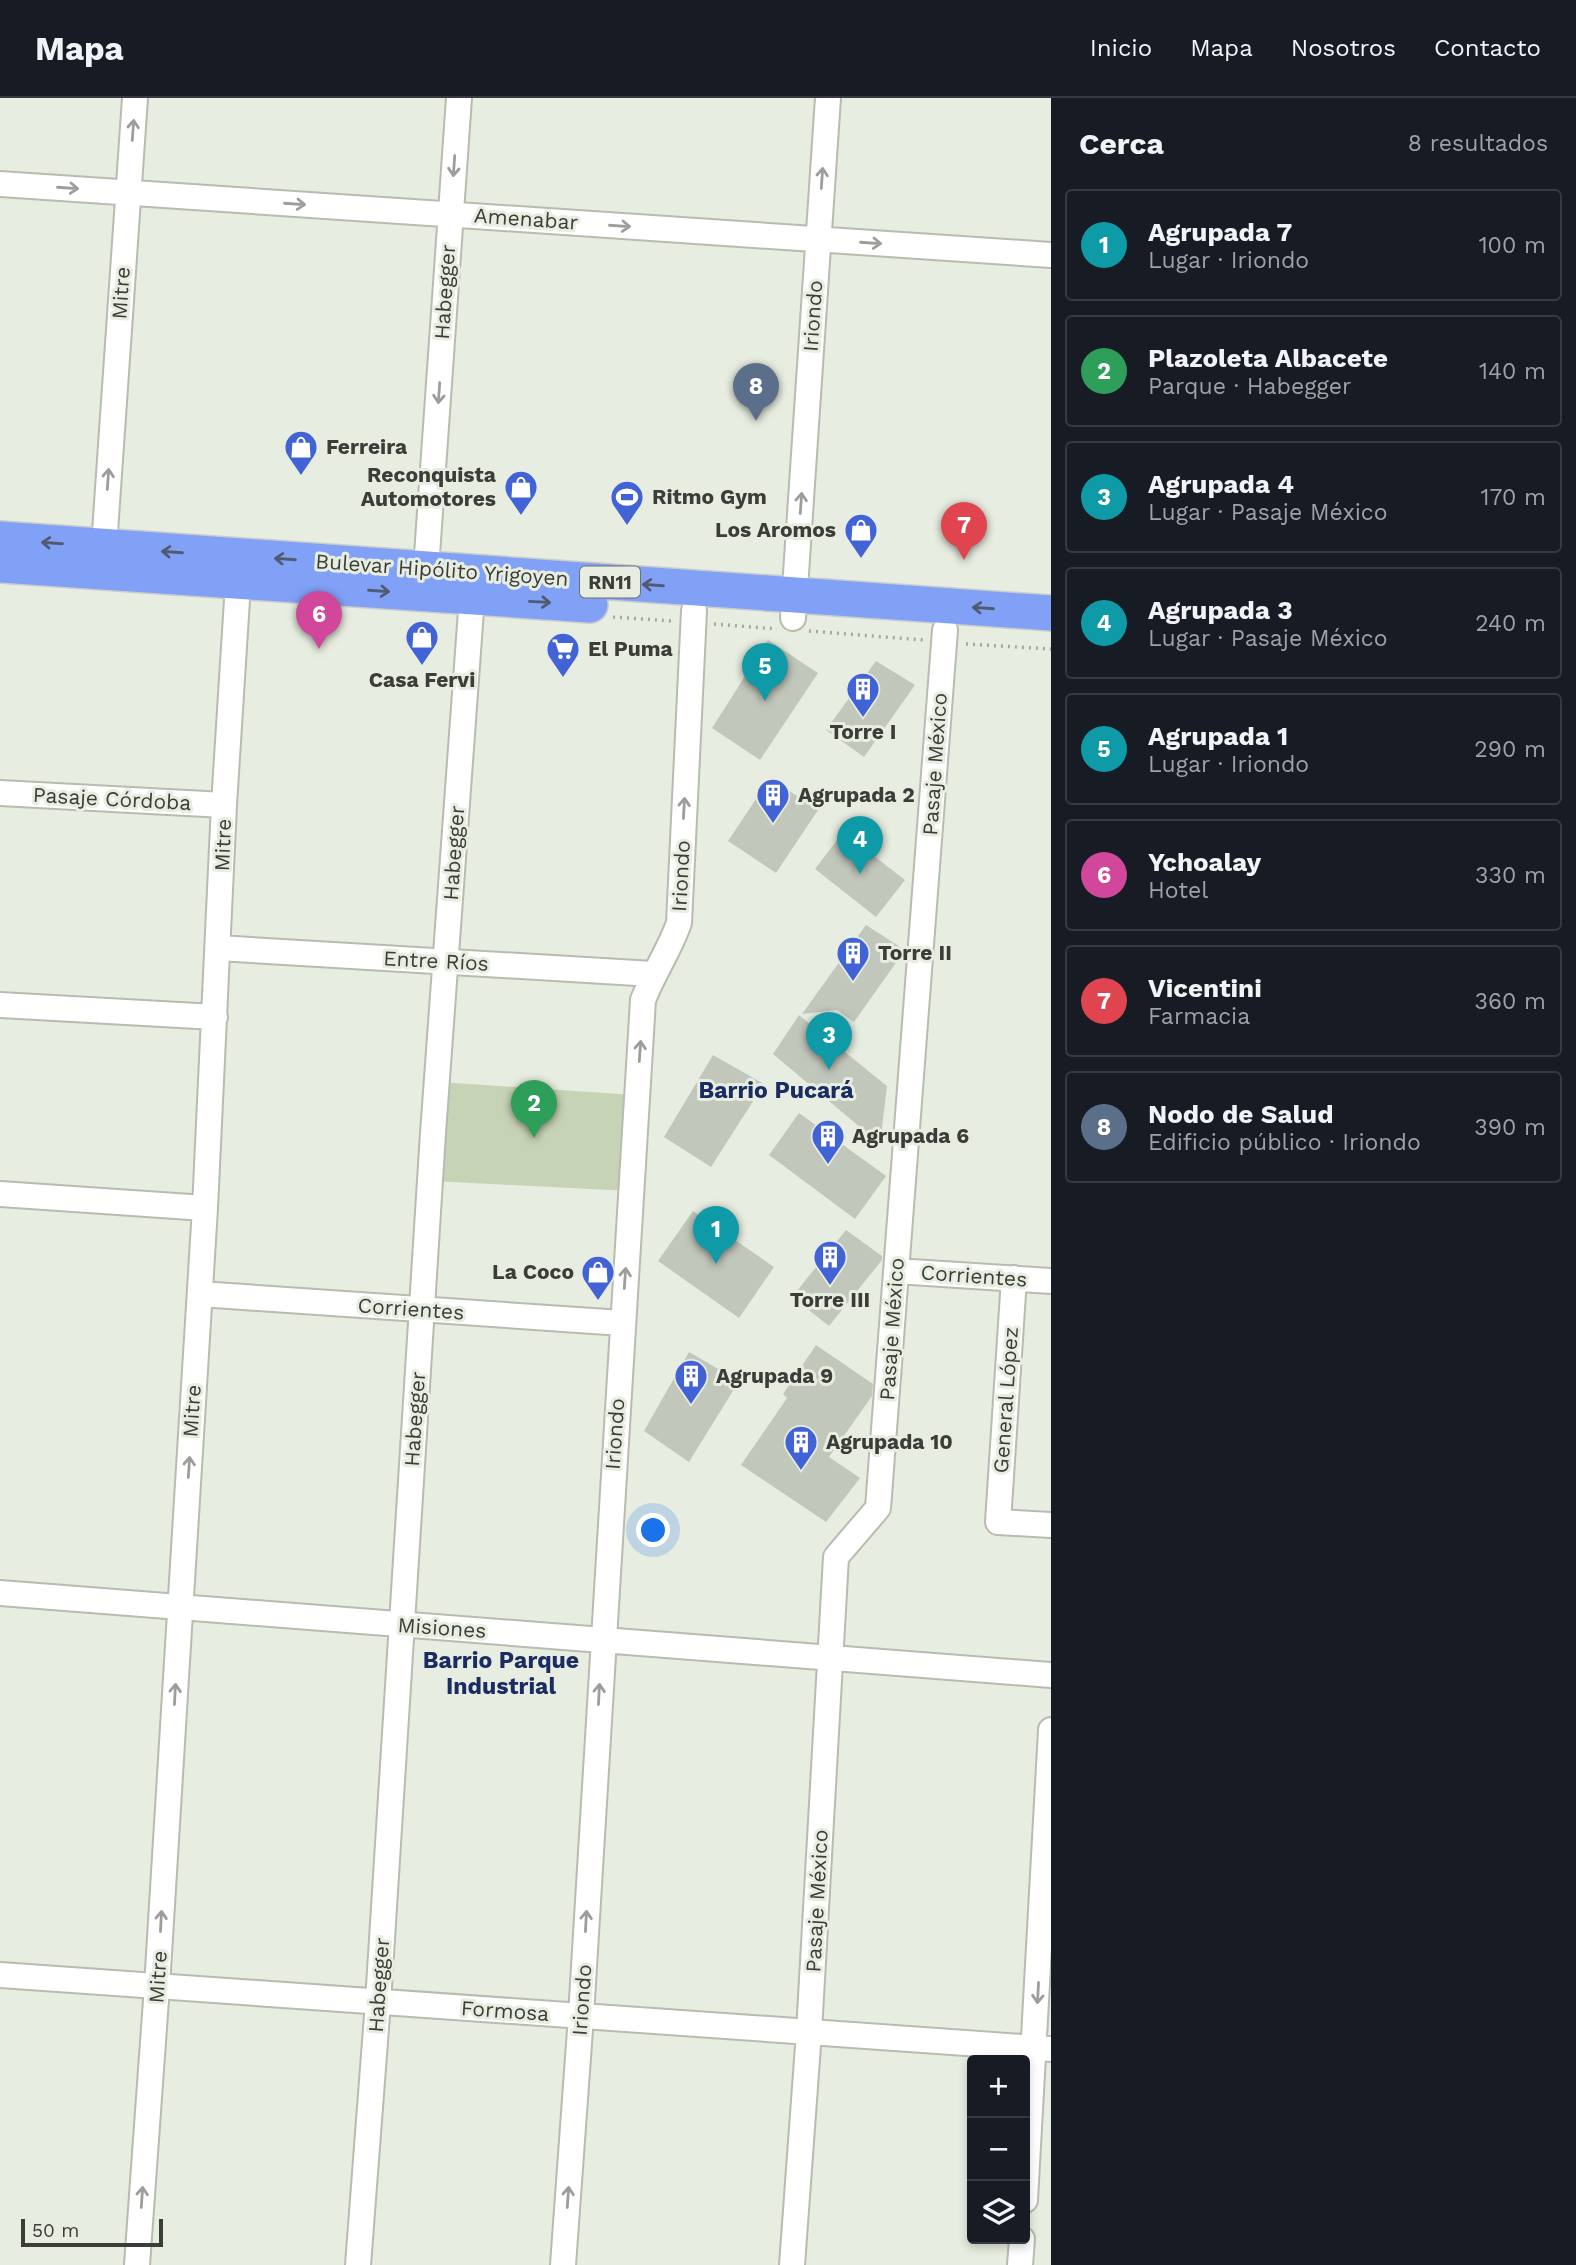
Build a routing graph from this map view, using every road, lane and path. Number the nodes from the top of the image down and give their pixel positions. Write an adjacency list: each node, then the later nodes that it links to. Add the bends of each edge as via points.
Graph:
1 (135, 98): 5 (street, Mitre, one-way to 1)
2 (459, 98): 6 (street, Habegger, one-way to 6)
3 (828, 98): 7 (street, Iriondo, one-way to 3)
4 (0, 184): 5 (street, Amenabar, one-way to 5)
5 (128, 192): 6 (street, Amenabar, one-way to 6); 10 (street, Mitre, one-way to 5)
6 (451, 214): 7 (street, Amenabar, one-way to 7); 13 (street, Habegger, one-way to 13)
7 (818, 240): 8 (street, Amenabar, one-way to 8); 15 (street, Iriondo, one-way to 7)
8 (1051, 256)
9 (0, 540): 10 (highway, Bulevar Hipólito Yrigoyen / RN11, one-way to 9)
10 (103, 559): 11 (highway, Bulevar Hipólito Yrigoyen / RN11); 12 (highway, Bulevar Hipólito Yrigoyen / RN11)
11 (0, 565)
12 (239, 569): 13 (highway, Bulevar Hipólito Yrigoyen / RN11, one-way to 12); 14 (highway, Bulevar Hipólito Yrigoyen / RN11, one-way to 14); 21 (street, Mitre)
13 (426, 569): 14 (highway, Bulevar Hipólito Yrigoyen / RN11)
14 (472, 585): 15 (highway, Bulevar Hipólito Yrigoyen / RN11, one-way to 14); 16 (highway, Bulevar Hipólito Yrigoyen / RN11, one-way to 16); 23 (street, Habegger)
15 (793, 607): 16 (highway, Bulevar Hipólito Yrigoyen / RN11); 17 (highway, Bulevar Hipólito Yrigoyen / RN11, one-way to 15); 18 (highway, Bulevar Hipólito Yrigoyen / RN11)
16 (694, 611): 24 (street, Iriondo, one-way to 16, via 679,923)
17 (1051, 613)
18 (945, 630): 19 (highway, Bulevar Hipólito Yrigoyen / RN11); 29 (street, Pasaje México)
19 (1051, 637)
20 (0, 793): 21 (street, Pasaje Córdoba)
21 (225, 804): 22 (street, Mitre)
22 (218, 948): 23 (street, Entre Ríos); 26 (street, Mitre)
23 (447, 962): 24 (street, Entre Ríos); 33 (street, Habegger)
24 (653, 974): 34 (street, Iriondo, one-way to 24, via 643,1000)
25 (0, 1005): 26 (street)
26 (215, 1017): 28 (street, Mitre)
27 (0, 1194): 28 (street)
28 (205, 1208): 32 (street, Mitre)
29 (896, 1271): 30 (street, Corrientes); 40 (street, Pasaje México, via 878,1508 836,1557)
30 (1014, 1278): 31 (street, Corrientes); 35 (street, General López, via 998,1522)
31 (1051, 1280)
32 (200, 1294): 33 (street, Corrientes); 37 (street, Mitre, one-way to 32)
33 (422, 1310): 34 (street, Corrientes); 38 (street, Habegger)
34 (622, 1323): 39 (street, Iriondo)
35 (1051, 1525)
36 (0, 1594): 37 (street, Misiones)
37 (180, 1608): 38 (street, Misiones); 44 (street, Mitre, one-way to 37)
38 (401, 1625): 39 (street, Misiones); 45 (street, Habegger)
39 (603, 1640): 40 (street, Misiones); 46 (street, Iriondo, one-way to 39)
40 (831, 1658): 41 (street, Misiones); 47 (street, Pasaje México)
41 (1051, 1675)
42 (1051, 1730): 48 (street, one-way to 48)
43 (0, 1975): 44 (street, Formosa)
44 (157, 1986): 45 (street, Formosa); 51 (street, Mitre, one-way to 44)
45 (378, 2002): 46 (street, Formosa); 52 (street, Habegger)
46 (581, 2016): 47 (street, Formosa); 53 (street, Iriondo, one-way to 46)
47 (809, 2032): 48 (street, Formosa); 54 (street, Pasaje México)
48 (1043, 2048): 49 (street)
49 (1027, 2181)
50 (1022, 2244): 55 (street)
51 (137, 2265)
52 (358, 2265)
53 (563, 2265)
54 (792, 2265)
55 (1020, 2265)

